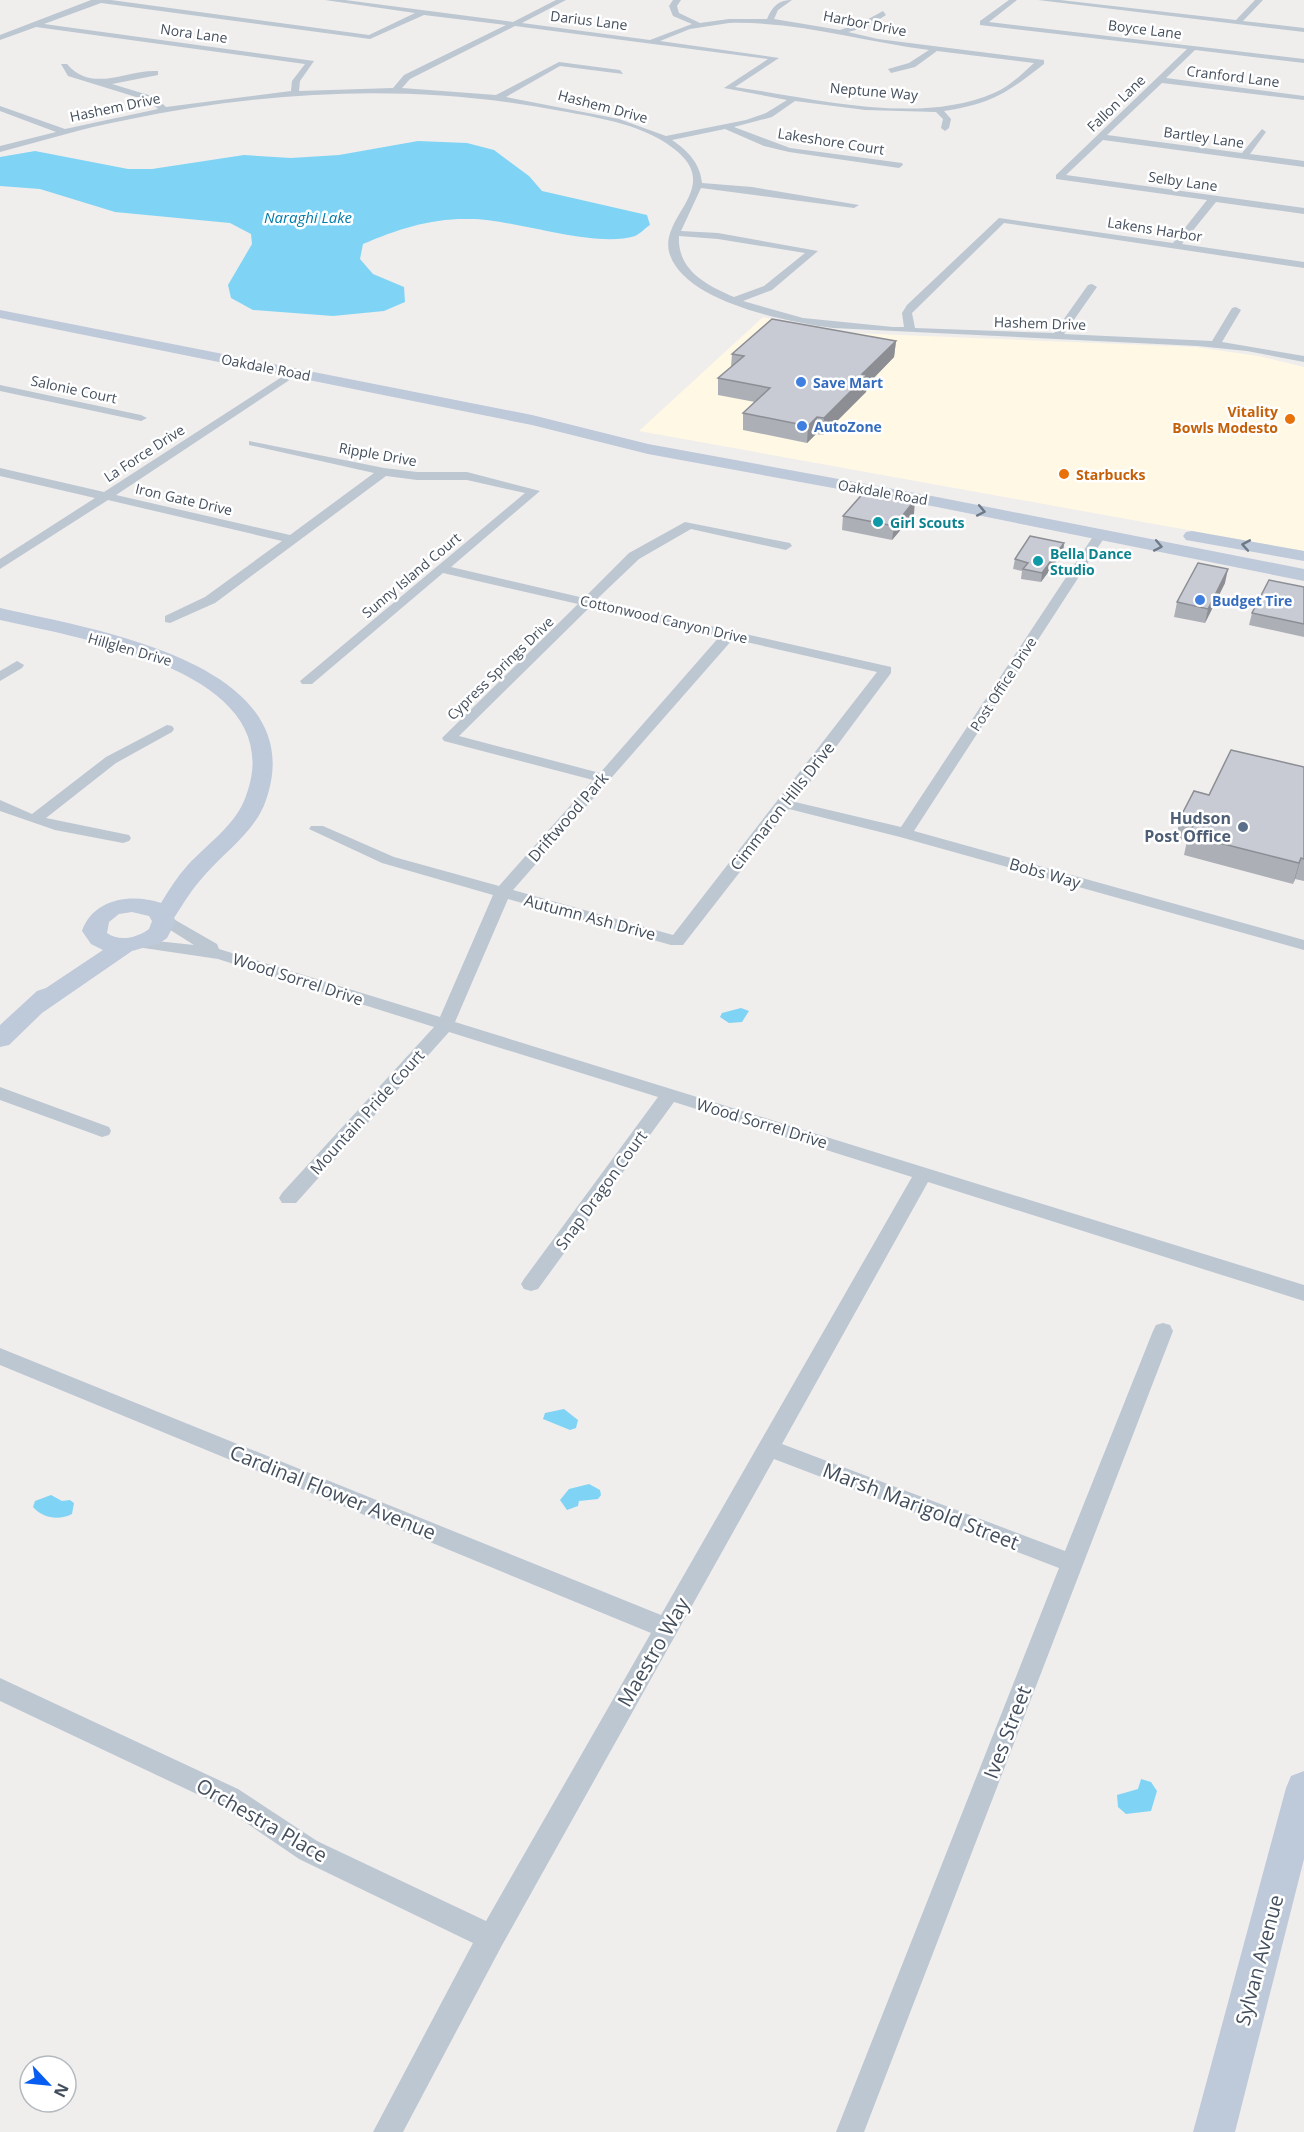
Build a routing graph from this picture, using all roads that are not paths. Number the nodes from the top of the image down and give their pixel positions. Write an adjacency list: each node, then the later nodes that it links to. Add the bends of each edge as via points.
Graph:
1 (95, 0): 2 (street)
2 (101, 0): 12 (street, via 370,37); 16 (street)
3 (329, 0): 12 (street, Darius Lane)
4 (562, 0): 17 (street)
5 (676, 0): 18 (street, via 676,14)
6 (788, 0): 14 (street, via 775,9)
7 (1013, 0): 24 (street, Boyce Lane, via 983,23)
8 (1041, 0): 11 (street)
9 (1138, 0): 11 (street)
10 (1259, 0): 15 (street)
11 (1127, 10): 15 (street)
12 (423, 12): 17 (street, Darius Lane)
13 (883, 13): 20 (street, via 864,25)
14 (769, 22): 18 (street, Harbor Drive); 20 (street, Harbor Drive)
15 (1238, 22): 19 (street)
16 (36, 24): 21 (street); 35 (street, Nora Lane, via 311,63 299,75)
17 (514, 24): 22 (street, Darius Lane); 34 (street, via 407,77)
18 (699, 25): 22 (street, Harbor Drive)
19 (1304, 30)
20 (837, 32): 23 (street, Harbor Drive)
21 (0, 38)
22 (651, 42): 33 (street, Darius Lane, via 775,58)
23 (937, 48): 26 (street, Harbor Drive); 28 (street, via 912,65)
24 (1193, 48): 25 (street, Boyce Lane); 31 (street, Fallon Lane)
25 (1304, 61)
26 (1041, 62): 41 (street, Neptune Way, via 999,94 979,102)
27 (63, 66): 32 (street, via 71,74)
28 (891, 71)
29 (620, 72): 37 (street, via 559,64)
30 (155, 73): 32 (street)
31 (1159, 80): 38 (street, Cranford Lane); 48 (street, Fallon Lane)
32 (100, 84): 42 (street, via 152,99)
33 (728, 88): 36 (street, Neptune Way)
34 (394, 92): 35 (street, Hashem Drive); 37 (street, Hashem Drive)
35 (295, 94): 42 (street, Hashem Drive)
36 (796, 97): 41 (street, Neptune Way, via 883,108); 44 (street, via 760,119)
37 (496, 98): 43 (street, Hashem Drive)
38 (1304, 98)
39 (0, 108): 46 (street)
40 (608, 108): 43 (street)
41 (937, 108): 45 (street, via 947,119)
42 (165, 110): 46 (street, Hashem Drive)
43 (591, 115): 49 (street, Hashem Drive, via 630,124)
44 (726, 127): 49 (street); 53 (street, Lakeshore Court, via 791,150)
45 (945, 128)
46 (66, 132): 50 (street, Hashem Drive)
47 (1262, 132): 51 (street)
48 (1101, 137): 51 (street, Bartley Lane); 54 (street, Fallon Lane)
49 (665, 139): 55 (street, Hashem Drive, via 693,162)
50 (0, 149)
51 (1244, 156): 52 (street, Bartley Lane)
52 (1304, 164)
53 (899, 165)
54 (1059, 177): 56 (street, Selby Lane)
55 (699, 185): 57 (street); 59 (street)
56 (1214, 198): 58 (street, Selby Lane); 60 (street)
57 (854, 205)
58 (1304, 211)
59 (675, 232): 63 (street, Hashem Drive, via 671,247 684,272); 63 (street, via 813,251 768,288)
60 (1175, 246): 61 (street, Lakens Harbor); 66 (street, Lakens Harbor, via 1002,220 911,307 907,313)
61 (1304, 265)
62 (1092, 287): 67 (street)
63 (734, 301): 66 (street, Hashem Drive, via 818,323)
64 (1236, 310): 68 (street)
65 (0, 314): 70 (main road, Oakdale Road)
66 (910, 330): 67 (street, Hashem Drive)
67 (1058, 337): 68 (street, Hashem Drive)
68 (1215, 345): 69 (street, Hashem Drive)
69 (1304, 359)
70 (296, 373): 73 (main road, Oakdale Road); 80 (street, La Force Drive)
71 (0, 388): 72 (street, Salonie Court)
72 (141, 418)
73 (532, 420): 75 (main road, Oakdale Road); 76 (main road, Oakdale Road)
74 (253, 443): 78 (street, Ripple Drive)
75 (648, 449): 76 (main road, via 704,453 778,467); 81 (main road, Oakdale Road, one-way to 81)
76 (814, 466): 84 (main road, Oakdale Road, one-way to 76)
77 (0, 472): 80 (street, Iron Gate Drive)
78 (384, 472): 79 (street, Ripple Drive, via 467,476); 82 (street)
79 (534, 491): 86 (street, Sunny Island Court)
80 (105, 496): 82 (street, Iron Gate Drive); 85 (street, La Force Drive)
81 (1100, 535): 87 (main road, Oakdale Road, one-way to 87); 102 (street, Post Office Drive)
82 (291, 539): 90 (street, via 210,600)
83 (786, 546): 88 (street, Cypress Springs Drive, via 689,525 634,556)
84 (1304, 556)
85 (3, 562)
86 (441, 569): 88 (street, Cottonwood Canyon Drive); 95 (street, Sunny Island Court)
87 (1304, 575)
88 (588, 602): 91 (street, Cottonwood Canyon Drive); 97 (street, Cypress Springs Drive, via 449,738)
89 (0, 614): 104 (main road, Hillglen Drive, via 168,658 206,676 238,702 260,739 262,780 241,824)
90 (170, 620)
91 (730, 634): 93 (street, Cottonwood Canyon Drive); 97 (street, Driftwood Park)
92 (17, 665): 94 (street)
93 (886, 670): 98 (street, Cimmaron Hills Drive)
94 (0, 677)
95 (307, 681)
96 (167, 729): 100 (street, via 111,760)
97 (603, 778): 105 (street, Driftwood Park)
98 (785, 804): 102 (street, Bobs Way); 109 (street, Cimmaron Hills Drive)
99 (0, 805): 100 (street)
100 (35, 819): 103 (street)
101 (317, 829): 105 (street, Autumn Ash Drive, via 388,860)
102 (905, 833): 111 (street, Bobs Way)
103 (123, 838)
104 (199, 866): 106 (main road, Hillglen Drive); 107 (main road, Hillglen Drive)
105 (502, 893): 109 (street, Autumn Ash Drive); 114 (street, Driftwood Park)
106 (132, 905): 107 (main road, via 151,907); 108 (main road, Hillglen Drive, via 112,909 98,919 94,925)
107 (163, 918): 110 (main road, Hillglen Drive, via 159,933); 112 (street, Wood Sorrel Drive)
108 (96, 937): 110 (main road, via 103,942); 113 (main road, Hillglen Drive, via 89,951)
109 (677, 941)
110 (134, 944): 112 (street, Wood Sorrel Drive); 113 (main road, Hillglen Drive)
111 (1304, 945)
112 (220, 954): 114 (street, Wood Sorrel Drive)
113 (36, 1007): 115 (main road, Hillglen Drive)
114 (445, 1025): 117 (street, Wood Sorrel Drive); 120 (street, Mountain Pride Court)
115 (0, 1039)
116 (0, 1093): 118 (street)
117 (670, 1095): 119 (street, Wood Sorrel Drive); 121 (street, Snap Dragon Court)
118 (102, 1131)
119 (924, 1173): 122 (street, Wood Sorrel Drive); 125 (street, Maestro Way)
120 (289, 1198)
121 (531, 1284)
122 (1304, 1293)
123 (1163, 1331): 126 (street, Ives Street)
124 (0, 1356): 127 (street, Cardinal Flower Avenue)
125 (770, 1448): 126 (street, Marsh Marigold Street); 127 (street, Maestro Way)
126 (1073, 1564): 132 (street, Ives Street)
127 (666, 1628): 130 (street, Maestro Way)
128 (0, 1689): 130 (street, Orchestra Place, via 229,1797 308,1850)
129 (1301, 1810): 133 (main road, Sylvan Avenue)
130 (491, 1938): 131 (street, Maestro Way)
131 (387, 2132)
132 (850, 2132)
133 (1214, 2132)

